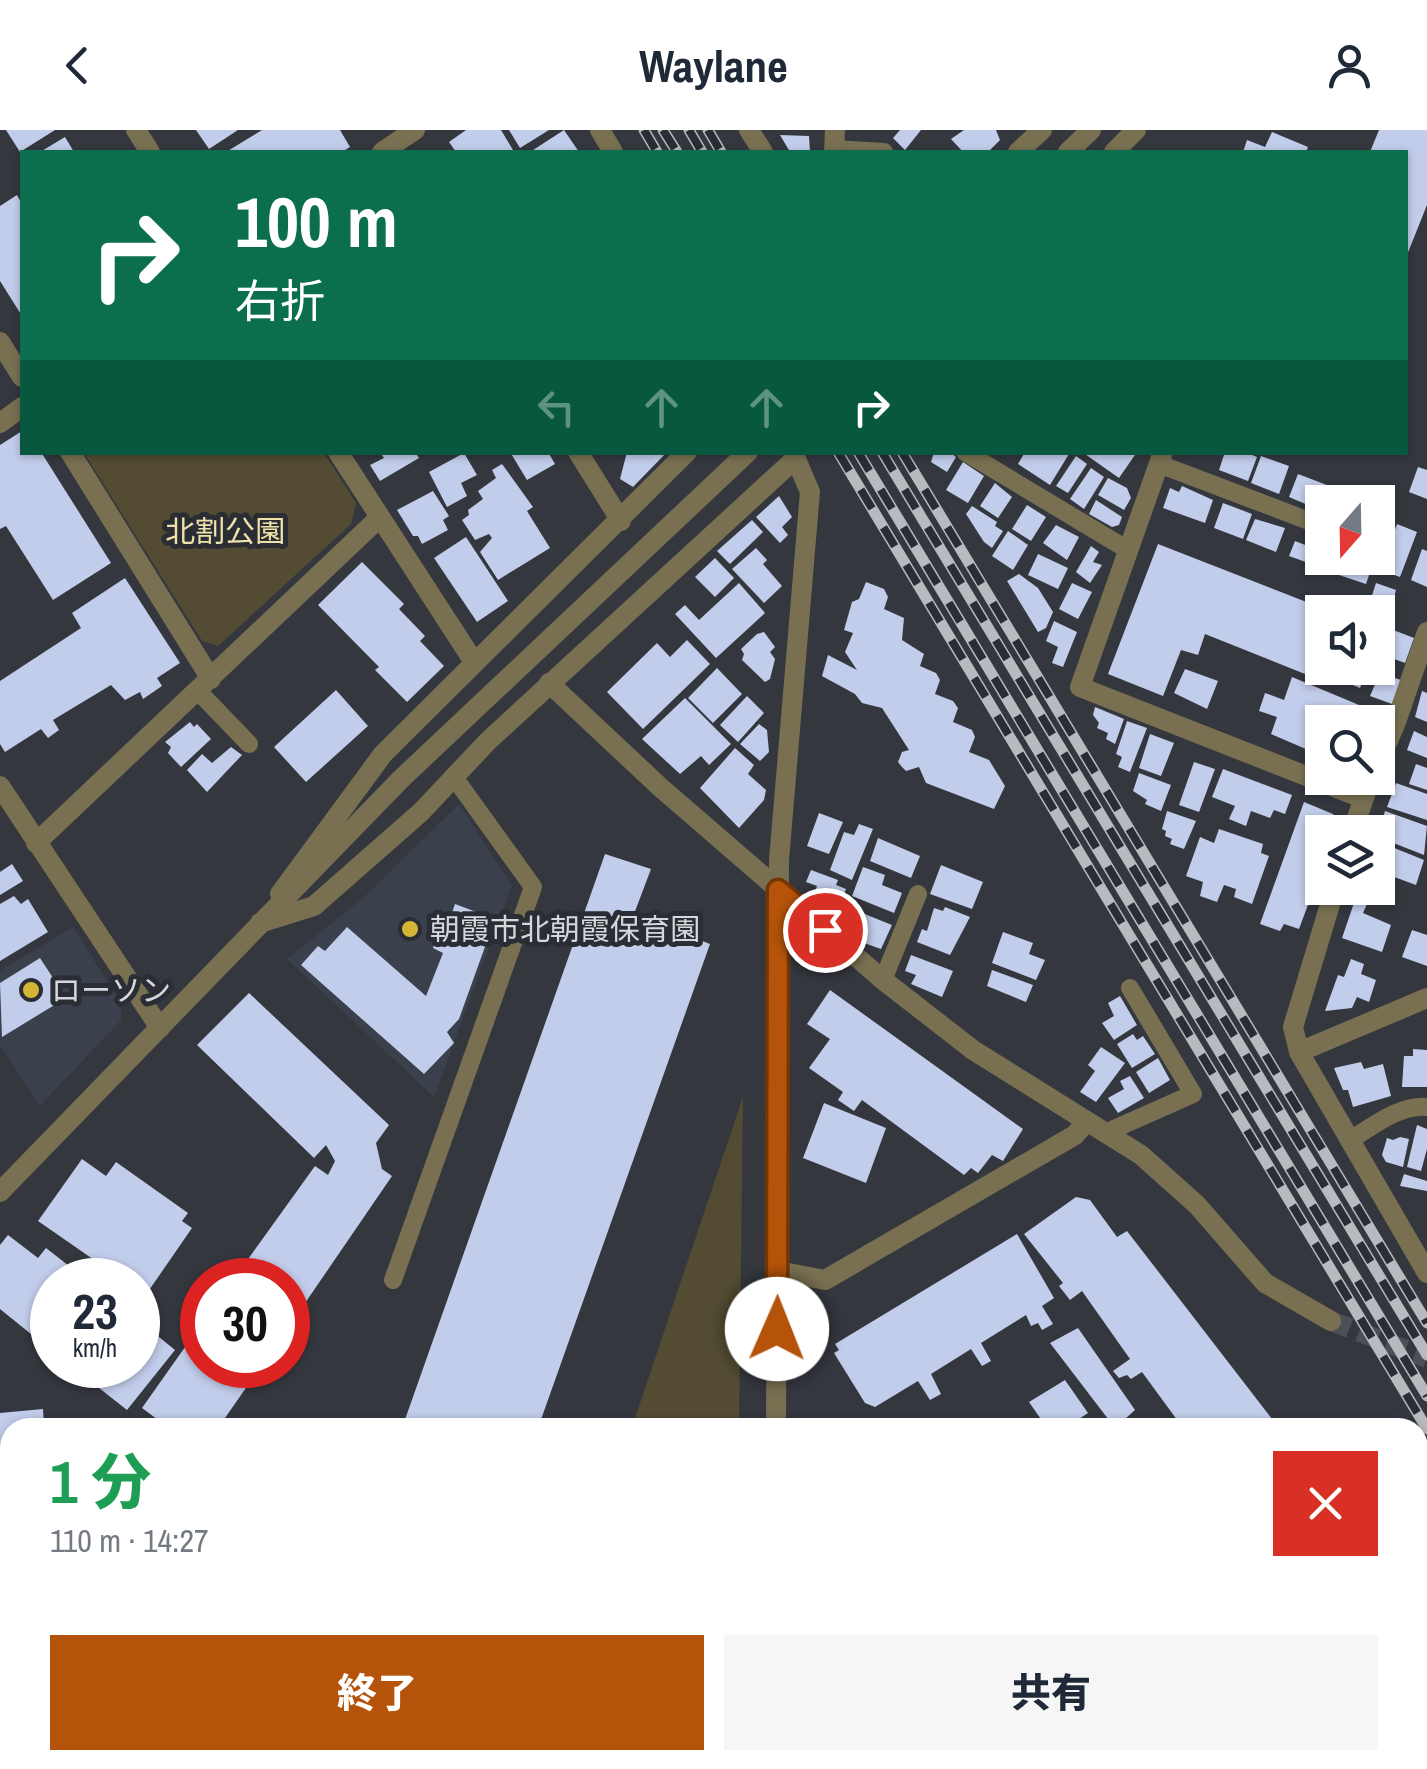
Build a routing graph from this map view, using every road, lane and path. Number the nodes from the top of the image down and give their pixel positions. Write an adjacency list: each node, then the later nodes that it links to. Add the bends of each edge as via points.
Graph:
1 (415, 130): 5 (street)
2 (1092, 130): 7 (street)
3 (1136, 130): 8 (street)
4 (834, 144): 6 (lane)
5 (384, 146)
6 (872, 150)
7 (1070, 150)
8 (1116, 150)
9 (0, 342): 10 (street)
10 (20, 375)
11 (72, 455): 26 (street)
12 (340, 455): 19 (street)
13 (580, 455): 21 (street)
14 (684, 455): 21 (street)
15 (745, 455): 38 (street, via 402,778)
16 (795, 455): 25 (street); 35 (street, via 810,492)
17 (971, 455): 22 (lane)
18 (1161, 458): 20 (lane); 22 (street)
19 (379, 518): 24 (street); 26 (street)
20 (1305, 519)
21 (621, 521): 24 (street)
22 (1128, 550): 32 (street, via 1080,687)
23 (1427, 632): 27 (street)
24 (474, 662): 38 (street, via 383,754)
25 (550, 683): 29 (street); 35 (street)
26 (204, 685): 28 (lane); 34 (street)
27 (1395, 724)
28 (249, 744)
29 (454, 777): 38 (street, via 314,906); 51 (lane, via 533,887)
30 (0, 786): 34 (street)
31 (1364, 795): 32 (street)
32 (1362, 798): 33 (street)
33 (1357, 815)
34 (36, 842): 42 (street)
35 (778, 890): 39 (street); 49 (street)
36 (918, 894): 39 (lane)
37 (1330, 905): 43 (street, via 1293,1027)
38 (258, 924): 42 (street)
39 (882, 980): 45 (street)
40 (1130, 988): 46 (lane, via 1194,1094)
41 (1427, 998): 43 (street)
42 (160, 1028): 48 (street)
43 (1299, 1052): 47 (street)
44 (1427, 1106): 47 (lane, via 1397,1113)
45 (1086, 1122): 46 (street); 49 (street, via 1075,1135 825,1280)
46 (1105, 1134): 52 (street, via 1141,1155 1197,1205 1265,1283)
47 (1350, 1140): 50 (street)
48 (0, 1192)
49 (778, 1271): 53 (street)
50 (1427, 1273)
51 (394, 1280)
52 (1331, 1320)
53 (776, 1418)

